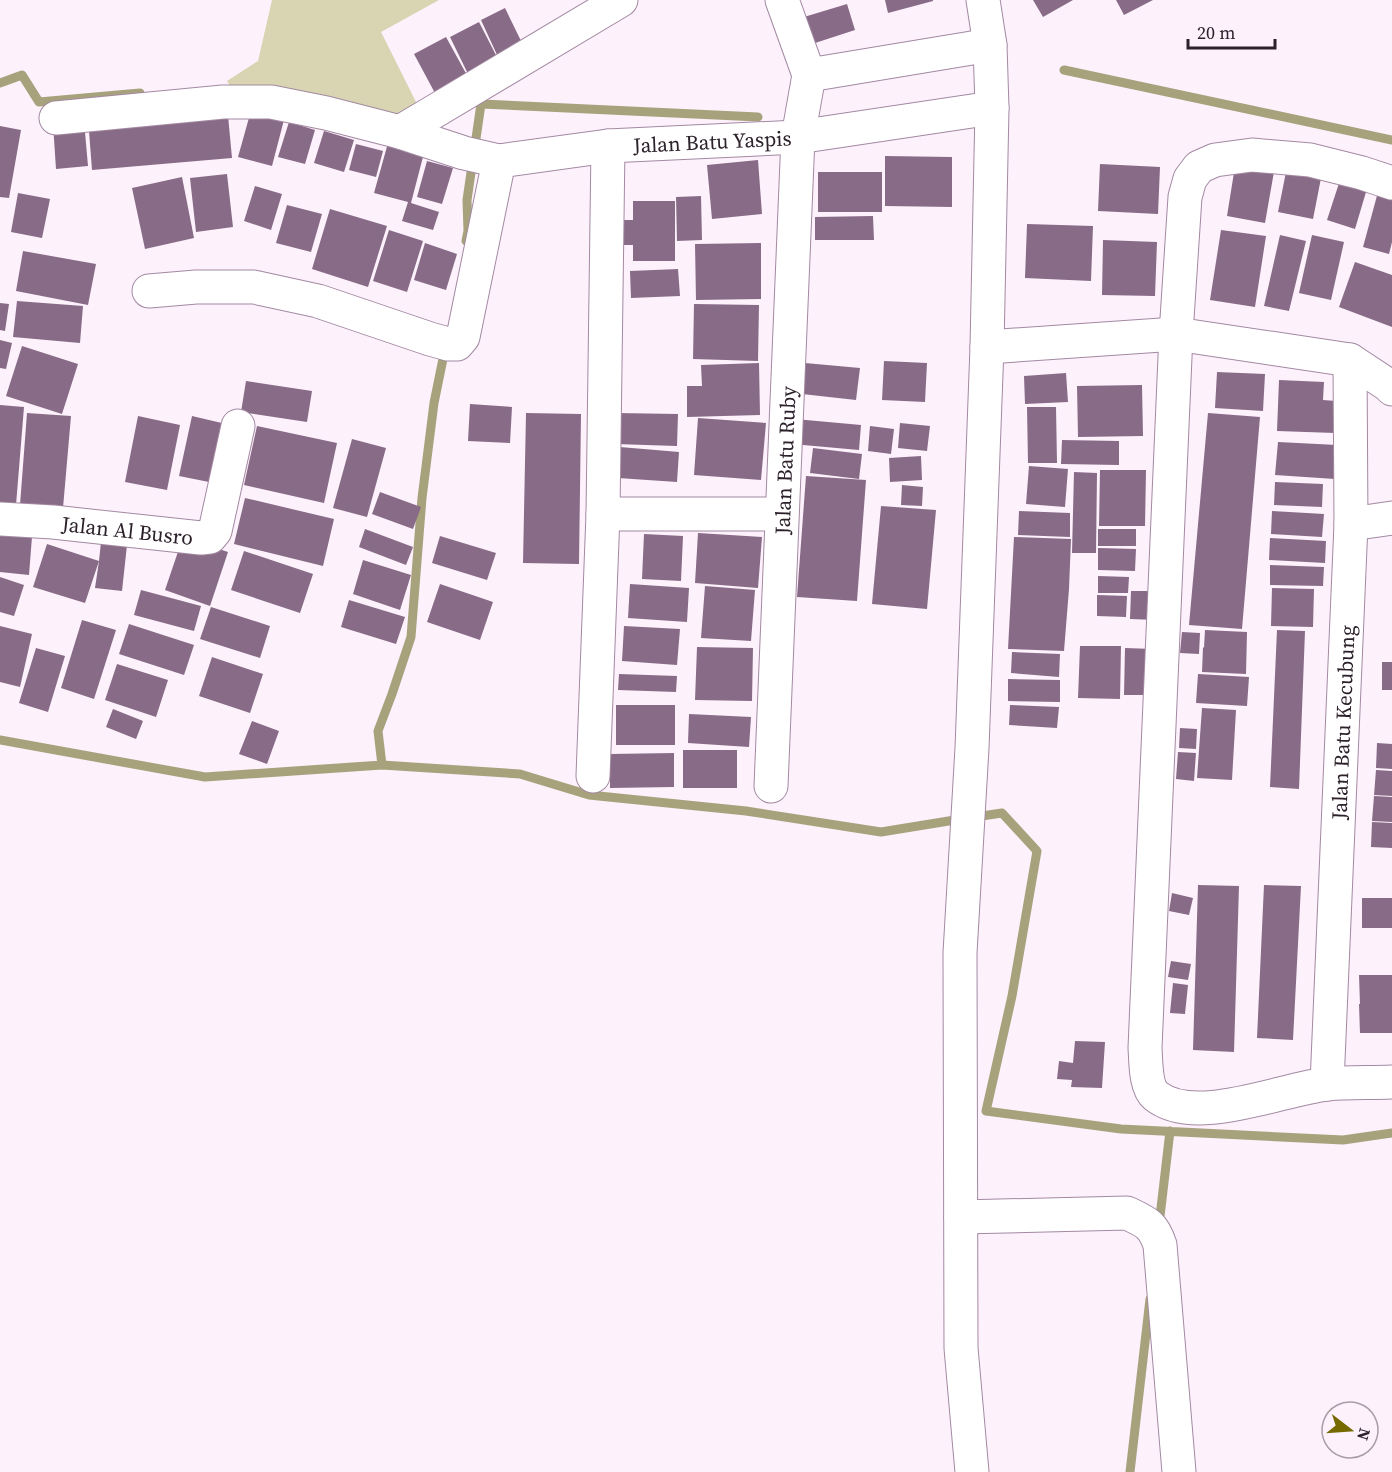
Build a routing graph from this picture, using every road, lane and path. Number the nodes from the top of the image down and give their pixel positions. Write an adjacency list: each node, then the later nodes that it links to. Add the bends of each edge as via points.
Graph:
1 (621, 0): 8 (street)
2 (782, 0): 5 (street, Jalan Batu Yaspis)
3 (983, 0): 4 (street)
4 (990, 45): 5 (street); 6 (street)
5 (809, 75): 9 (street, Jalan Batu Yaspis)
6 (992, 108): 9 (street); 15 (street)
7 (56, 118): 8 (street, via 223,102 271,102)
8 (400, 132): 11 (street)
9 (798, 137): 10 (street, Jalan Batu Yaspis); 20 (street, Jalan Batu Ruby)
10 (608, 146): 11 (street, Jalan Batu Yaspis); 19 (street)
11 (482, 158): 13 (street, via 463,337 457,344 439,342 318,301 254,287)
12 (1392, 183): 14 (street, via 1311,160 1252,155 1215,160 1199,167 1190,179 1185,197)
13 (149, 291)
14 (1176, 334): 15 (street); 16 (street); 27 (street, via 1145,1048 1147,1078 1154,1095 1171,1105 1192,1108 1217,1107)
15 (987, 347): 28 (street, via 960,953)
16 (1350, 360): 17 (street); 23 (street, Jalan Batu Kecubung)
17 (1392, 389)
18 (238, 426): 22 (street, Jalan Al Busro, via 215,531 210,537)
19 (603, 514): 20 (street); 24 (street)
20 (781, 514): 25 (street, Jalan Batu Ruby)
21 (1392, 518): 23 (street)
22 (0, 519)
23 (1351, 524): 27 (street, Jalan Batu Kecubung)
24 (593, 776)
25 (771, 786)
26 (1392, 1082): 27 (street)
27 (1327, 1084)
28 (961, 1217): 29 (street, via 961,1348); 30 (street, via 1127,1213 1155,1231 1160,1245)
29 (972, 1472)
30 (1179, 1472)

